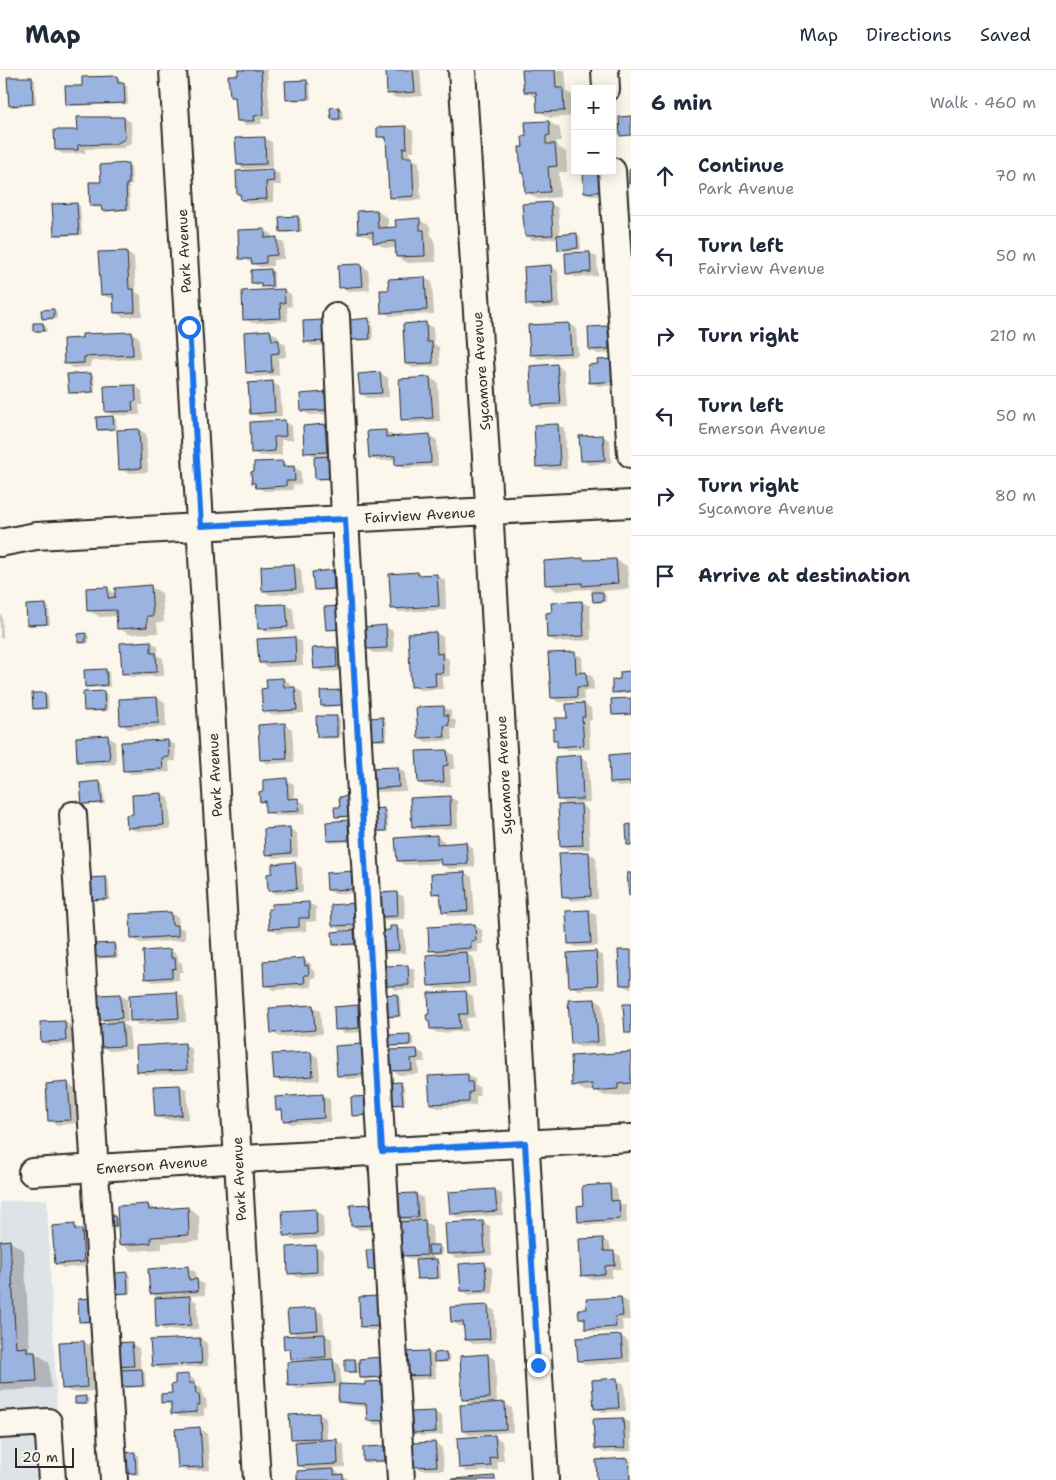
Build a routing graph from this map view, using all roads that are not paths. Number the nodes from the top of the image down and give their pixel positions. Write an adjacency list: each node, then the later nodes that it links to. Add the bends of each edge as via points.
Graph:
1 (173, 70): 11 (street, Park Avenue)
2 (462, 70): 9 (street, Sycamore Avenue)
3 (605, 70): 4 (street)
4 (606, 85)
5 (612, 175): 7 (street)
6 (336, 316): 10 (street)
7 (631, 454)
8 (631, 504): 9 (street, Fairview Avenue)
9 (489, 511): 10 (street, Fairview Avenue); 15 (street, Sycamore Avenue)
10 (345, 519): 11 (street, Fairview Avenue); 16 (street)
11 (201, 526): 12 (street, Fairview Avenue, via 36,536); 17 (street, Park Avenue)
12 (0, 543)
13 (73, 815): 18 (street)
14 (631, 1138): 15 (street, Emerson Avenue)
15 (525, 1143): 16 (street, Emerson Avenue); 25 (street, Sycamore Avenue)
16 (382, 1151): 17 (street, Emerson Avenue); 24 (street)
17 (238, 1159): 18 (street, Emerson Avenue); 23 (street, Park Avenue)
18 (94, 1168): 19 (street, Emerson Avenue); 22 (street)
19 (32, 1172)
20 (0, 1425): 21 (street, via 48,1422)
21 (52, 1480)
22 (114, 1480)
23 (257, 1480)
24 (400, 1480)
25 (545, 1480)

